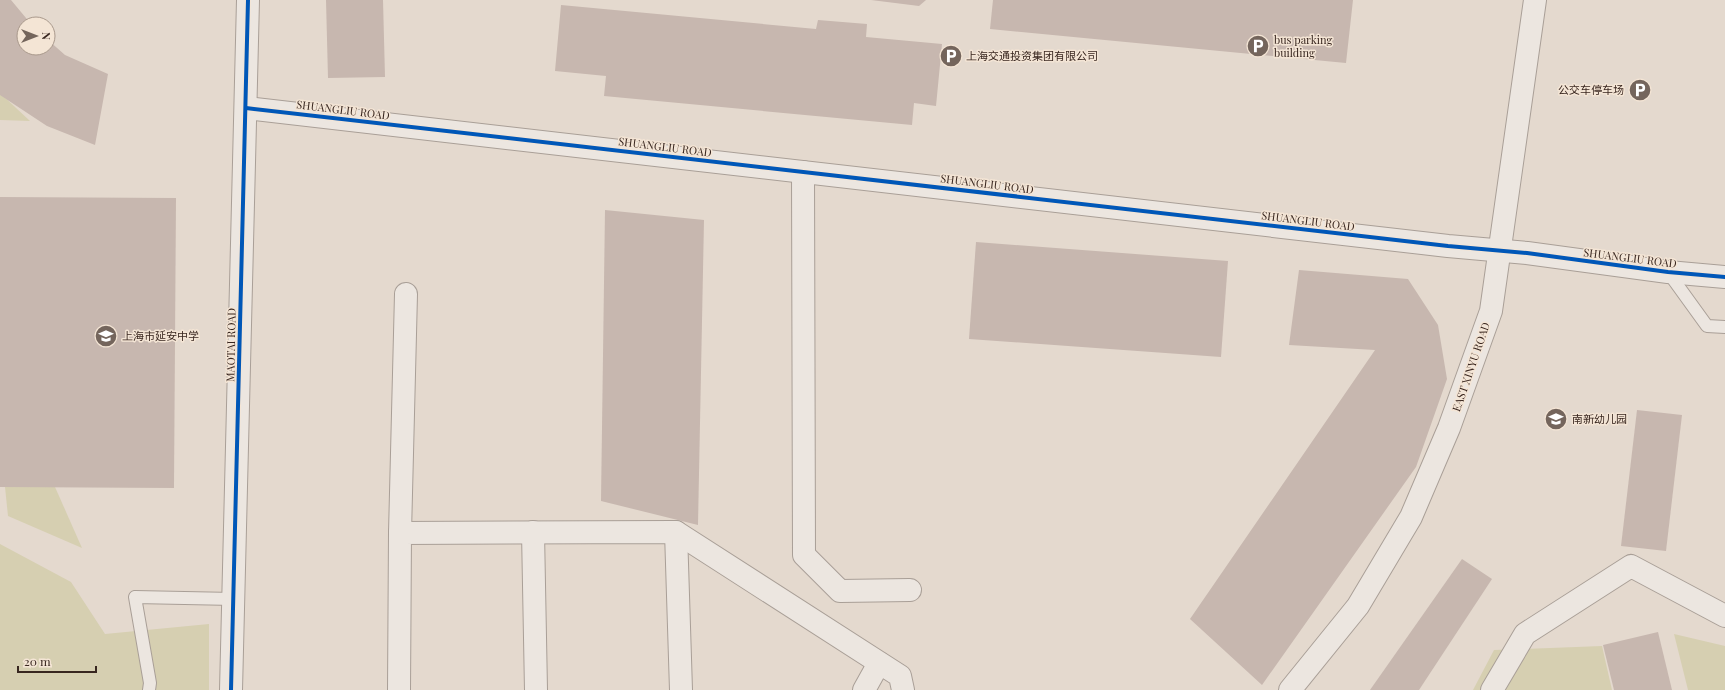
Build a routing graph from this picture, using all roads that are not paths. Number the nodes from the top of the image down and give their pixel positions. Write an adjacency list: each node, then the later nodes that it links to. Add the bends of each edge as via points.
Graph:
1 (248, 0): 3 (street, MAOTAI ROAD)
2 (1535, 0): 5 (street, EAST XINYU ROAD)
3 (246, 108): 4 (street, SHUANGLIU ROAD); 14 (street, MAOTAI ROAD)
4 (803, 172): 5 (street, SHUANGLIU ROAD); 13 (street, via 804,555 840,591)
5 (1499, 251): 6 (street, SHUANGLIU ROAD); 24 (street, EAST XINYU ROAD, via 1491,311 1449,428 1411,517 1358,606)
6 (1668, 272): 7 (street, SHUANGLIU ROAD); 9 (lane, via 1707,326)
7 (1725, 277)
8 (406, 294): 12 (street)
9 (1725, 327)
10 (533, 532): 11 (street); 12 (street); 20 (street)
11 (676, 532): 16 (street); 21 (street)
12 (400, 533): 19 (street)
13 (910, 590)
14 (234, 599): 17 (lane, via 136,597); 18 (street, MAOTAI ROAD)
15 (1725, 616): 25 (street, via 1631,566 1525,634)
16 (879, 663): 22 (street); 23 (street, via 900,676)
17 (149, 690)
18 (231, 690)
19 (399, 690)
20 (536, 690)
21 (681, 690)
22 (864, 690)
23 (903, 690)
24 (1290, 690)
25 (1492, 690)

